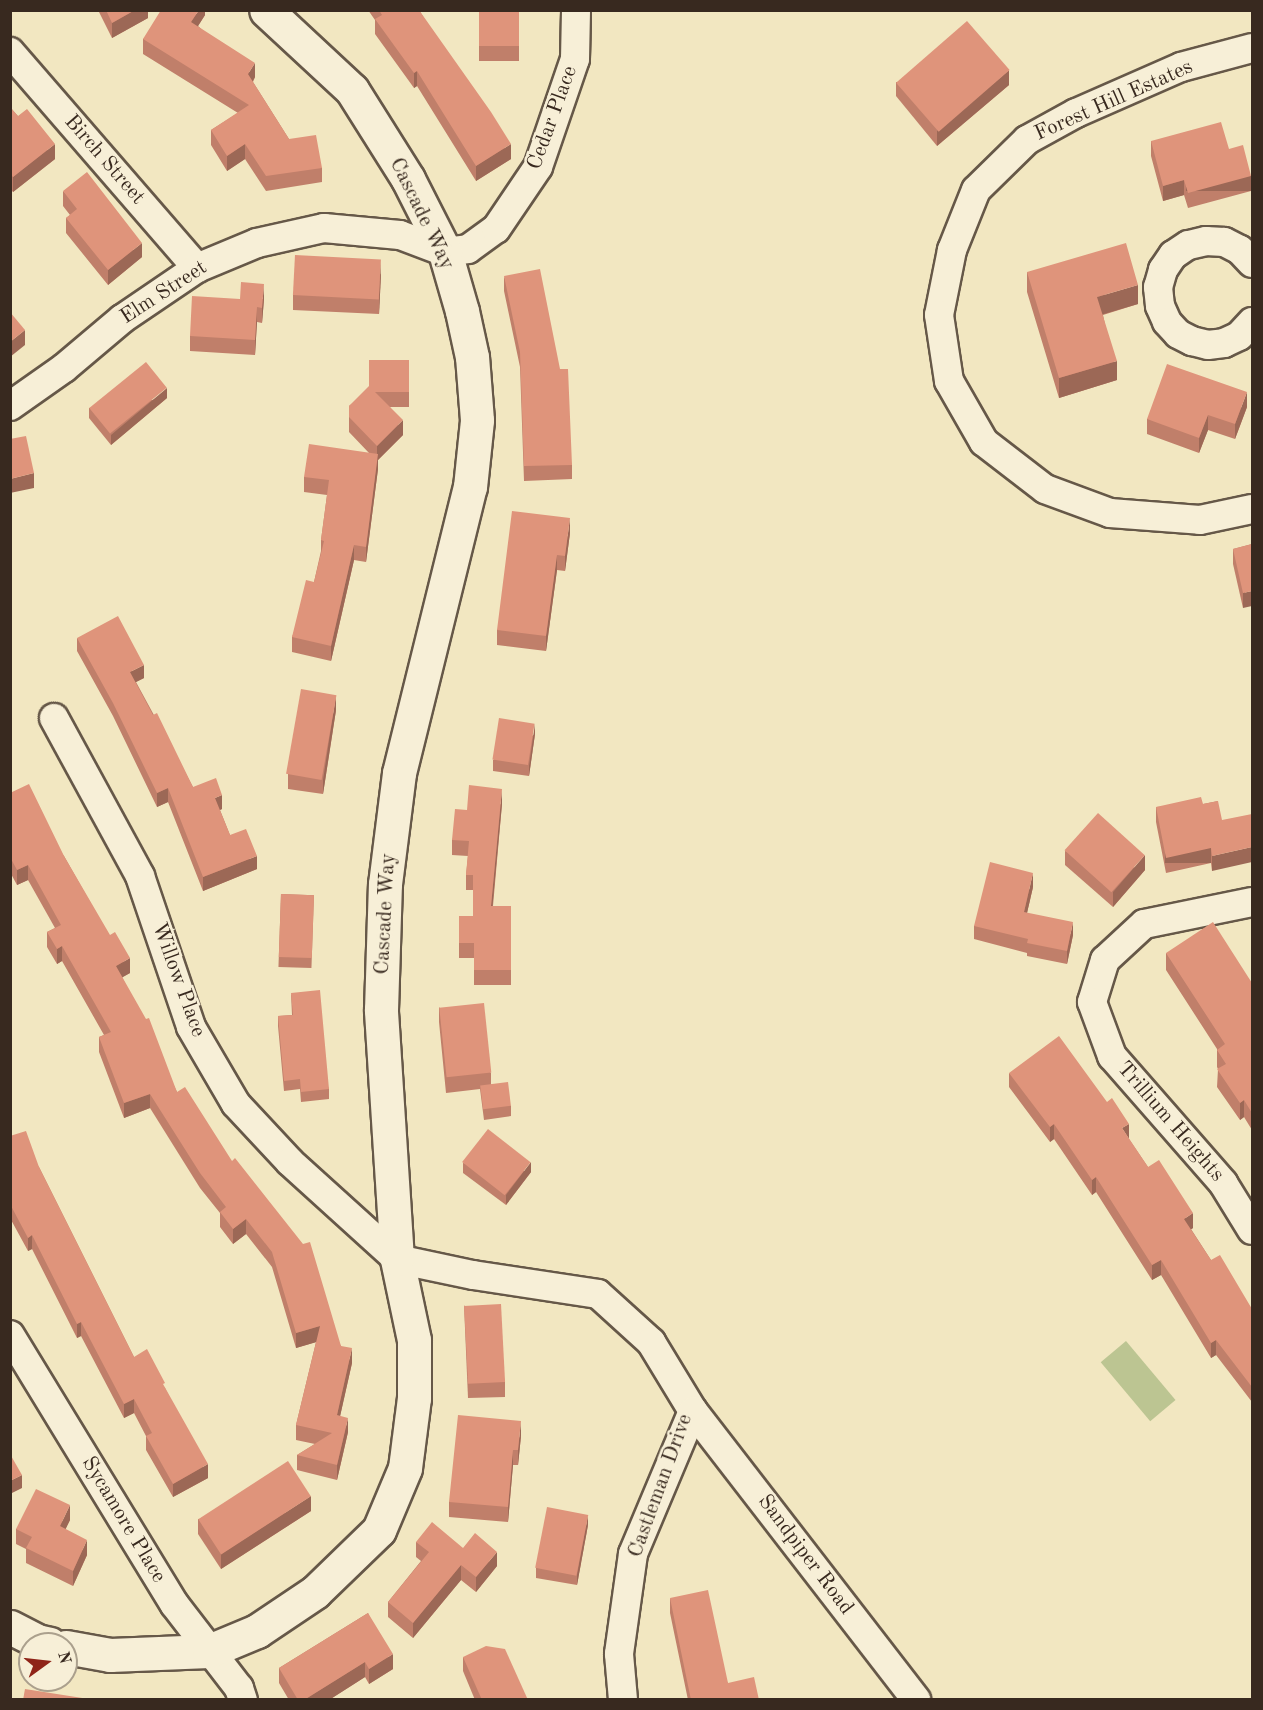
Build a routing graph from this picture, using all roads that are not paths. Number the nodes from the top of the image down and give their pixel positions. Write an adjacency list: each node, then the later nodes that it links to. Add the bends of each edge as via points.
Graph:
1 (266, 10): 5 (street, Cascade Way, via 352,90 408,179)
2 (576, 10): 5 (street, Cedar Place, via 575,59 538,166 496,229 468,249)
3 (1252, 48): 10 (street, Forest Hill Estates, via 1181,67 1076,113 1027,140 976,190 952,250 939,315 949,381 984,442 1045,489 1110,513 1200,520)
4 (10, 52): 7 (street, Birch Street)
5 (445, 252): 7 (street, Elm Street, via 400,235 324,228 257,243); 14 (street, Cascade Way, via 471,357 477,420 470,487 399,773 385,884 381,1010)
6 (1252, 263): 8 (street, via 1240,250 1224,242 1188,245 1173,255 1158,287 1167,322 1192,342 1224,343 1239,336)
7 (197, 268): 9 (street, Elm Street, via 122,319 64,368)
8 (1252, 322)
9 (10, 406)
10 (1252, 509)
11 (54, 718): 14 (street, Willow Place, via 140,876 191,1027 236,1104 290,1162)
12 (1252, 902): 13 (street, Trillium Heights, via 1144,924 1105,960 1092,1002 1112,1056 1223,1183)
13 (1252, 1230)
14 (397, 1259): 16 (street, Castleman Drive, via 598,1294 651,1342); 18 (street, Cascade Way, via 414,1340 414,1398 405,1468 379,1530 315,1592 257,1631)
15 (10, 1335): 18 (street, Sycamore Place, via 175,1605)
16 (693, 1412): 20 (street, Castleman Drive, via 633,1554 618,1654); 21 (street, Sandpiper Road)
17 (78, 1649): 18 (street, Cascade Way, via 110,1655)
18 (209, 1652): 19 (street, Sycamore Place, via 239,1688)
19 (243, 1700)
20 (623, 1700)
21 (916, 1700)

